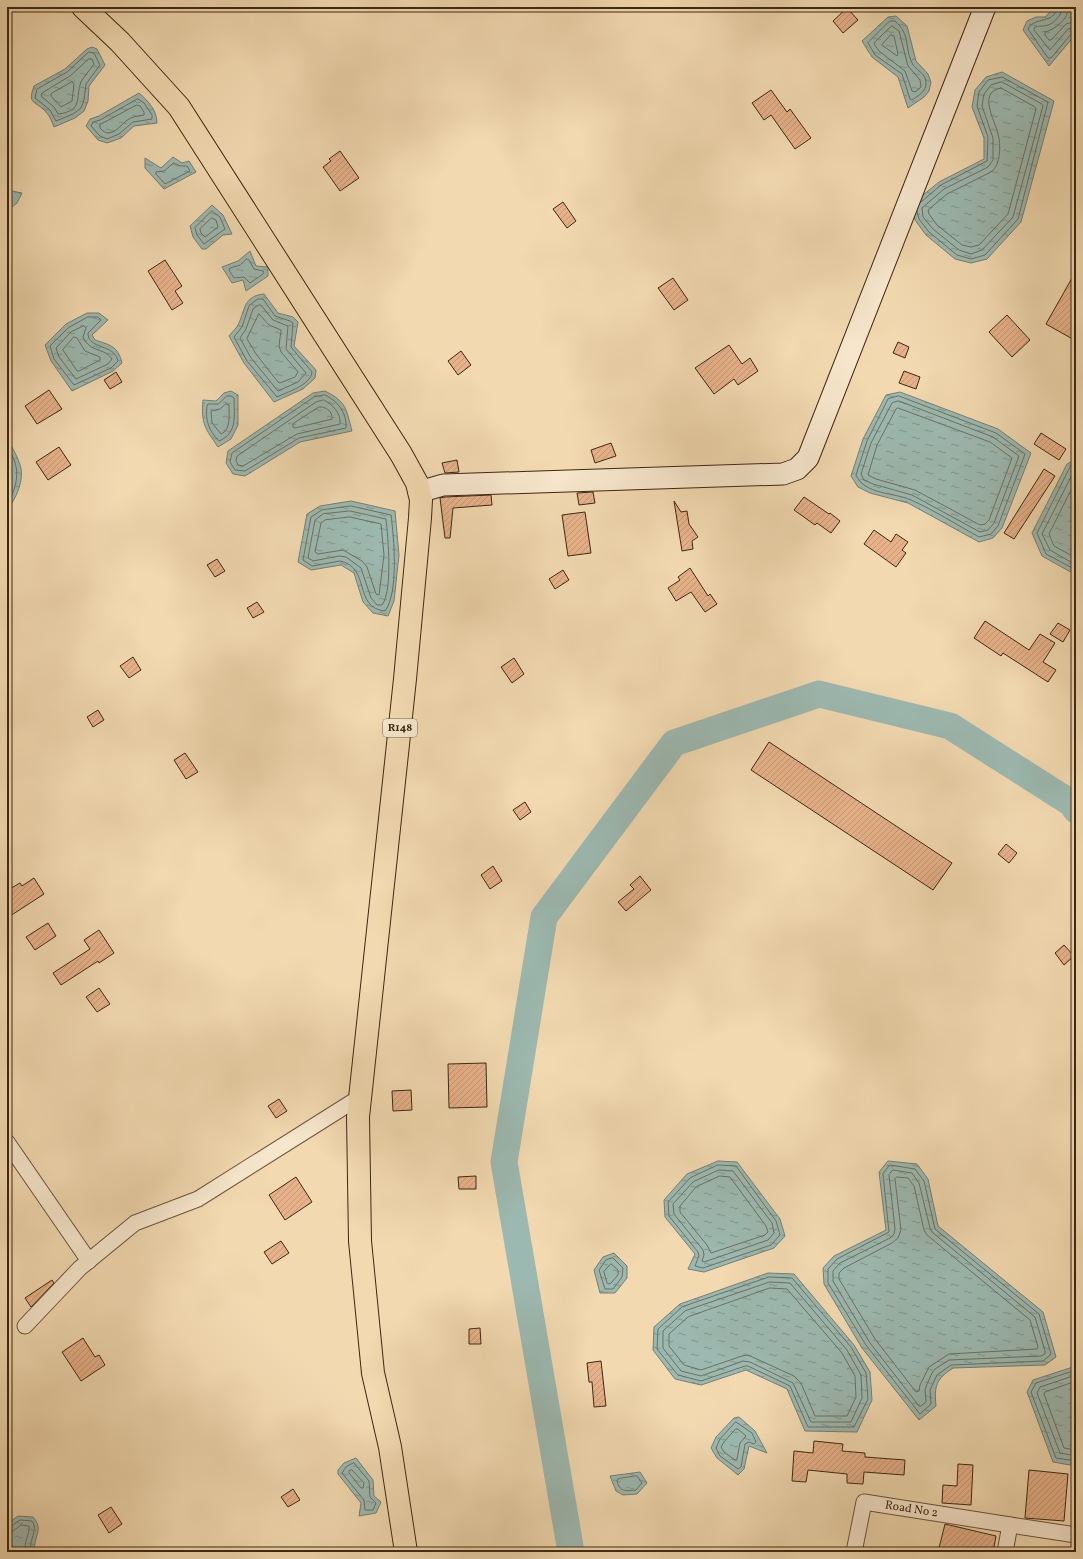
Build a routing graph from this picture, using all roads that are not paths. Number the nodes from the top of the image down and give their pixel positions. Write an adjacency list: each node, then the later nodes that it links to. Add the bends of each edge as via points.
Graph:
1 (83, 7): 3 (main road, R148, via 120,42 179,107 401,454 417,483)
2 (985, 7): 3 (main road, via 808,458 797,468 783,474 443,485)
3 (419, 492): 4 (main road, R148, via 420,518 405,679)
4 (360, 1097): 6 (street, via 198,1199 135,1223); 10 (main road, R148, via 360,1241 371,1357 392,1461)
5 (7, 1142): 6 (street)
6 (89, 1260): 7 (street)
7 (25, 1326)
8 (1010, 1525): 9 (street); 11 (street, Road No 2, via 864,1502); 12 (street)
9 (1076, 1534)
10 (406, 1552)
11 (854, 1552)
12 (1004, 1552)

